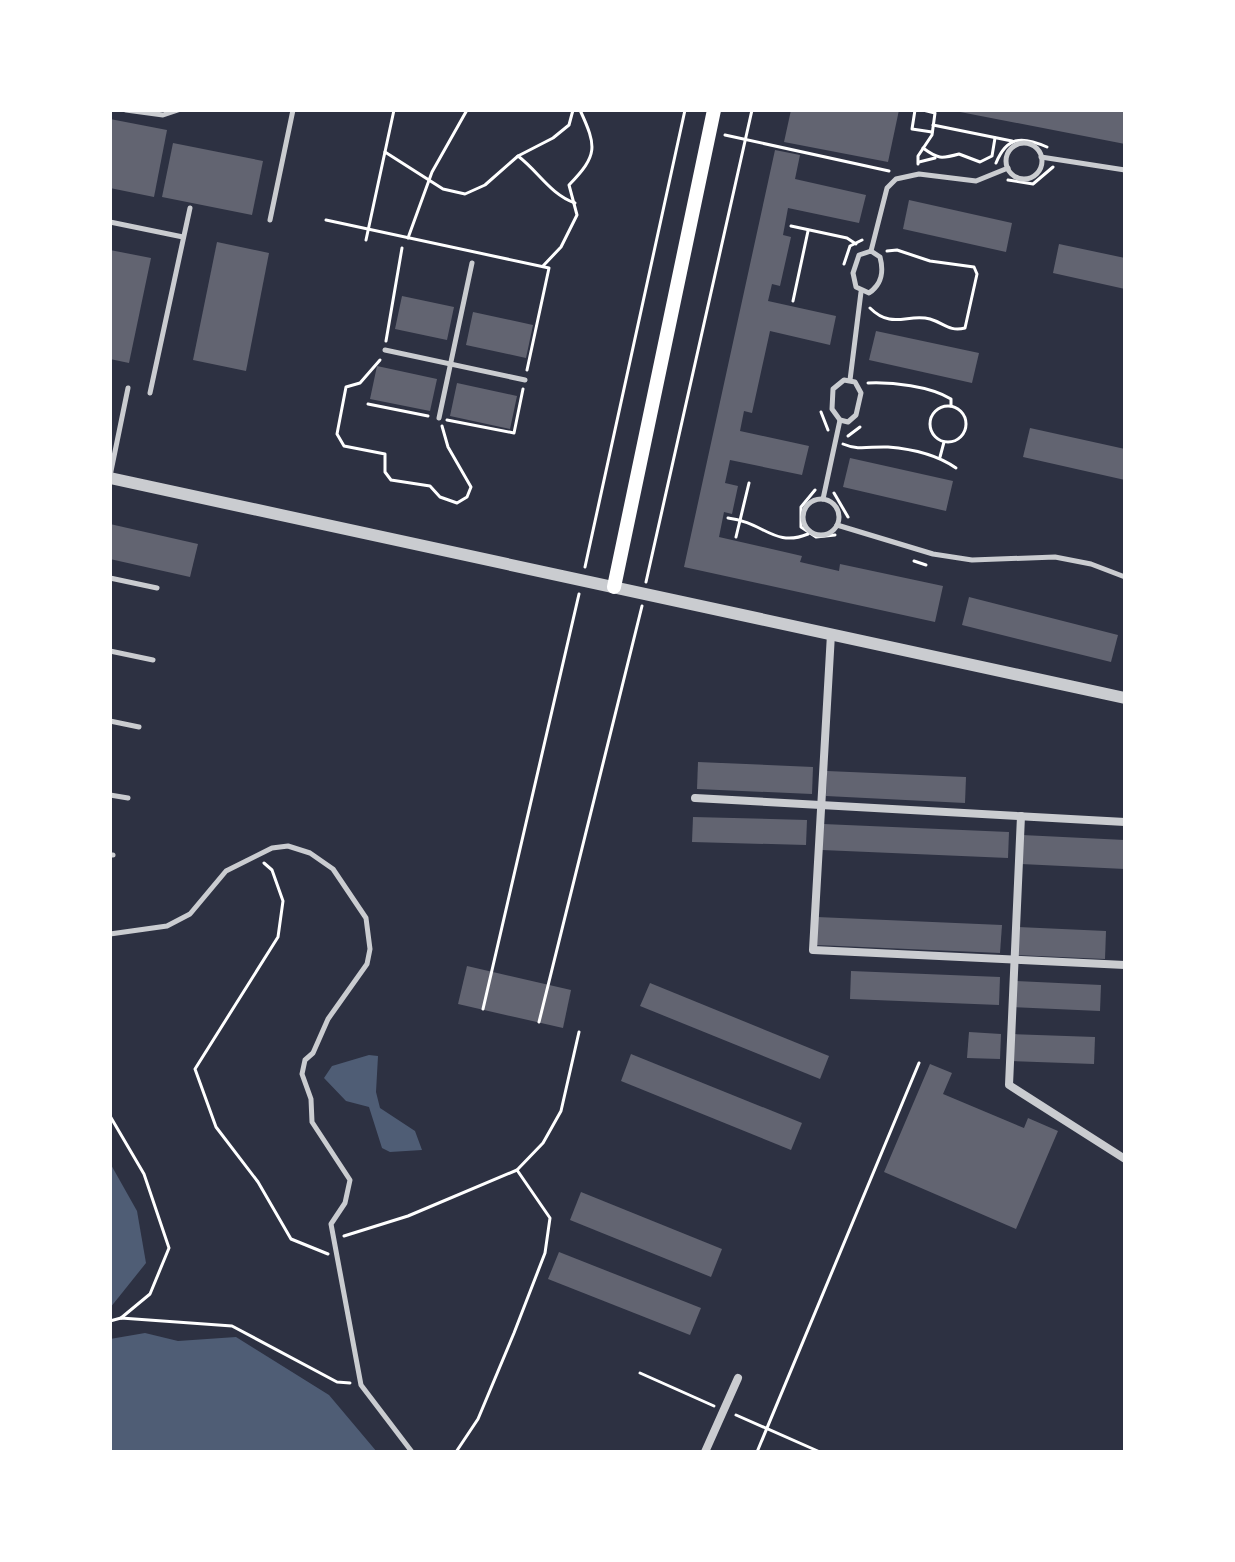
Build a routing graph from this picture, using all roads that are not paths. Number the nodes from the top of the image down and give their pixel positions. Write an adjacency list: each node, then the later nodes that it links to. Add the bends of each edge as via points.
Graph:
1 (126, 110): 2 (lane, via 163,115)
2 (178, 110)
3 (293, 110): 9 (lane)
4 (714, 110): 28 (main road)
5 (1041, 157): 6 (lane, via 1040,168 1027,178 1018,178); 6 (lane, via 1034,146 1017,144 1007,157); 7 (lane)
6 (1008, 168): 12 (lane, via 976,181 919,174 896,179 887,188)
7 (1125, 170)
8 (190, 208): 11 (lane)
9 (270, 220)
10 (110, 222): 11 (lane)
11 (183, 237): 20 (lane)
12 (872, 250): 14 (lane, via 854,261 853,281); 14 (lane, via 880,257 881,279 869,293)
13 (472, 263): 16 (lane)
14 (861, 292): 18 (lane)
15 (385, 350): 16 (lane)
16 (451, 364): 17 (lane); 21 (lane)
17 (525, 380)
18 (850, 380): 22 (lane, via 833,389 832,409); 22 (lane, via 859,385 860,408 848,422)
19 (128, 388): 23 (lane)
20 (150, 393)
21 (441, 418)
22 (840, 420): 24 (lane)
23 (110, 477): 28 (street)
24 (823, 499): 25 (lane, via 837,508); 25 (lane, via 808,505 804,522 824,535)
25 (837, 525): 26 (lane, via 933,554 972,560 1055,557)
26 (1125, 577)
27 (110, 578): 29 (lane)
28 (614, 587): 30 (street)
29 (157, 588)
30 (831, 634): 33 (street); 39 (street)
31 (110, 651): 32 (lane)
32 (153, 660)
33 (1125, 698)
34 (110, 721): 35 (lane)
35 (139, 727)
36 (110, 795): 37 (lane)
37 (128, 798)
38 (695, 798): 39 (street)
39 (821, 805): 40 (street); 43 (street, via 813,950)
40 (1021, 816): 41 (street); 43 (street)
41 (1125, 822)
42 (110, 934): 47 (lane, via 167,926 190,914 226,871 255,854 288,846 333,869 366,918 367,964 303,1065 312,1122 350,1180 345,1203 331,1224 361,1385)
43 (1014, 958): 44 (street); 45 (street, via 1009,1085)
44 (1125, 965)
45 (1125, 1159)
46 (738, 1378): 48 (street)
47 (412, 1452)
48 (705, 1452)

